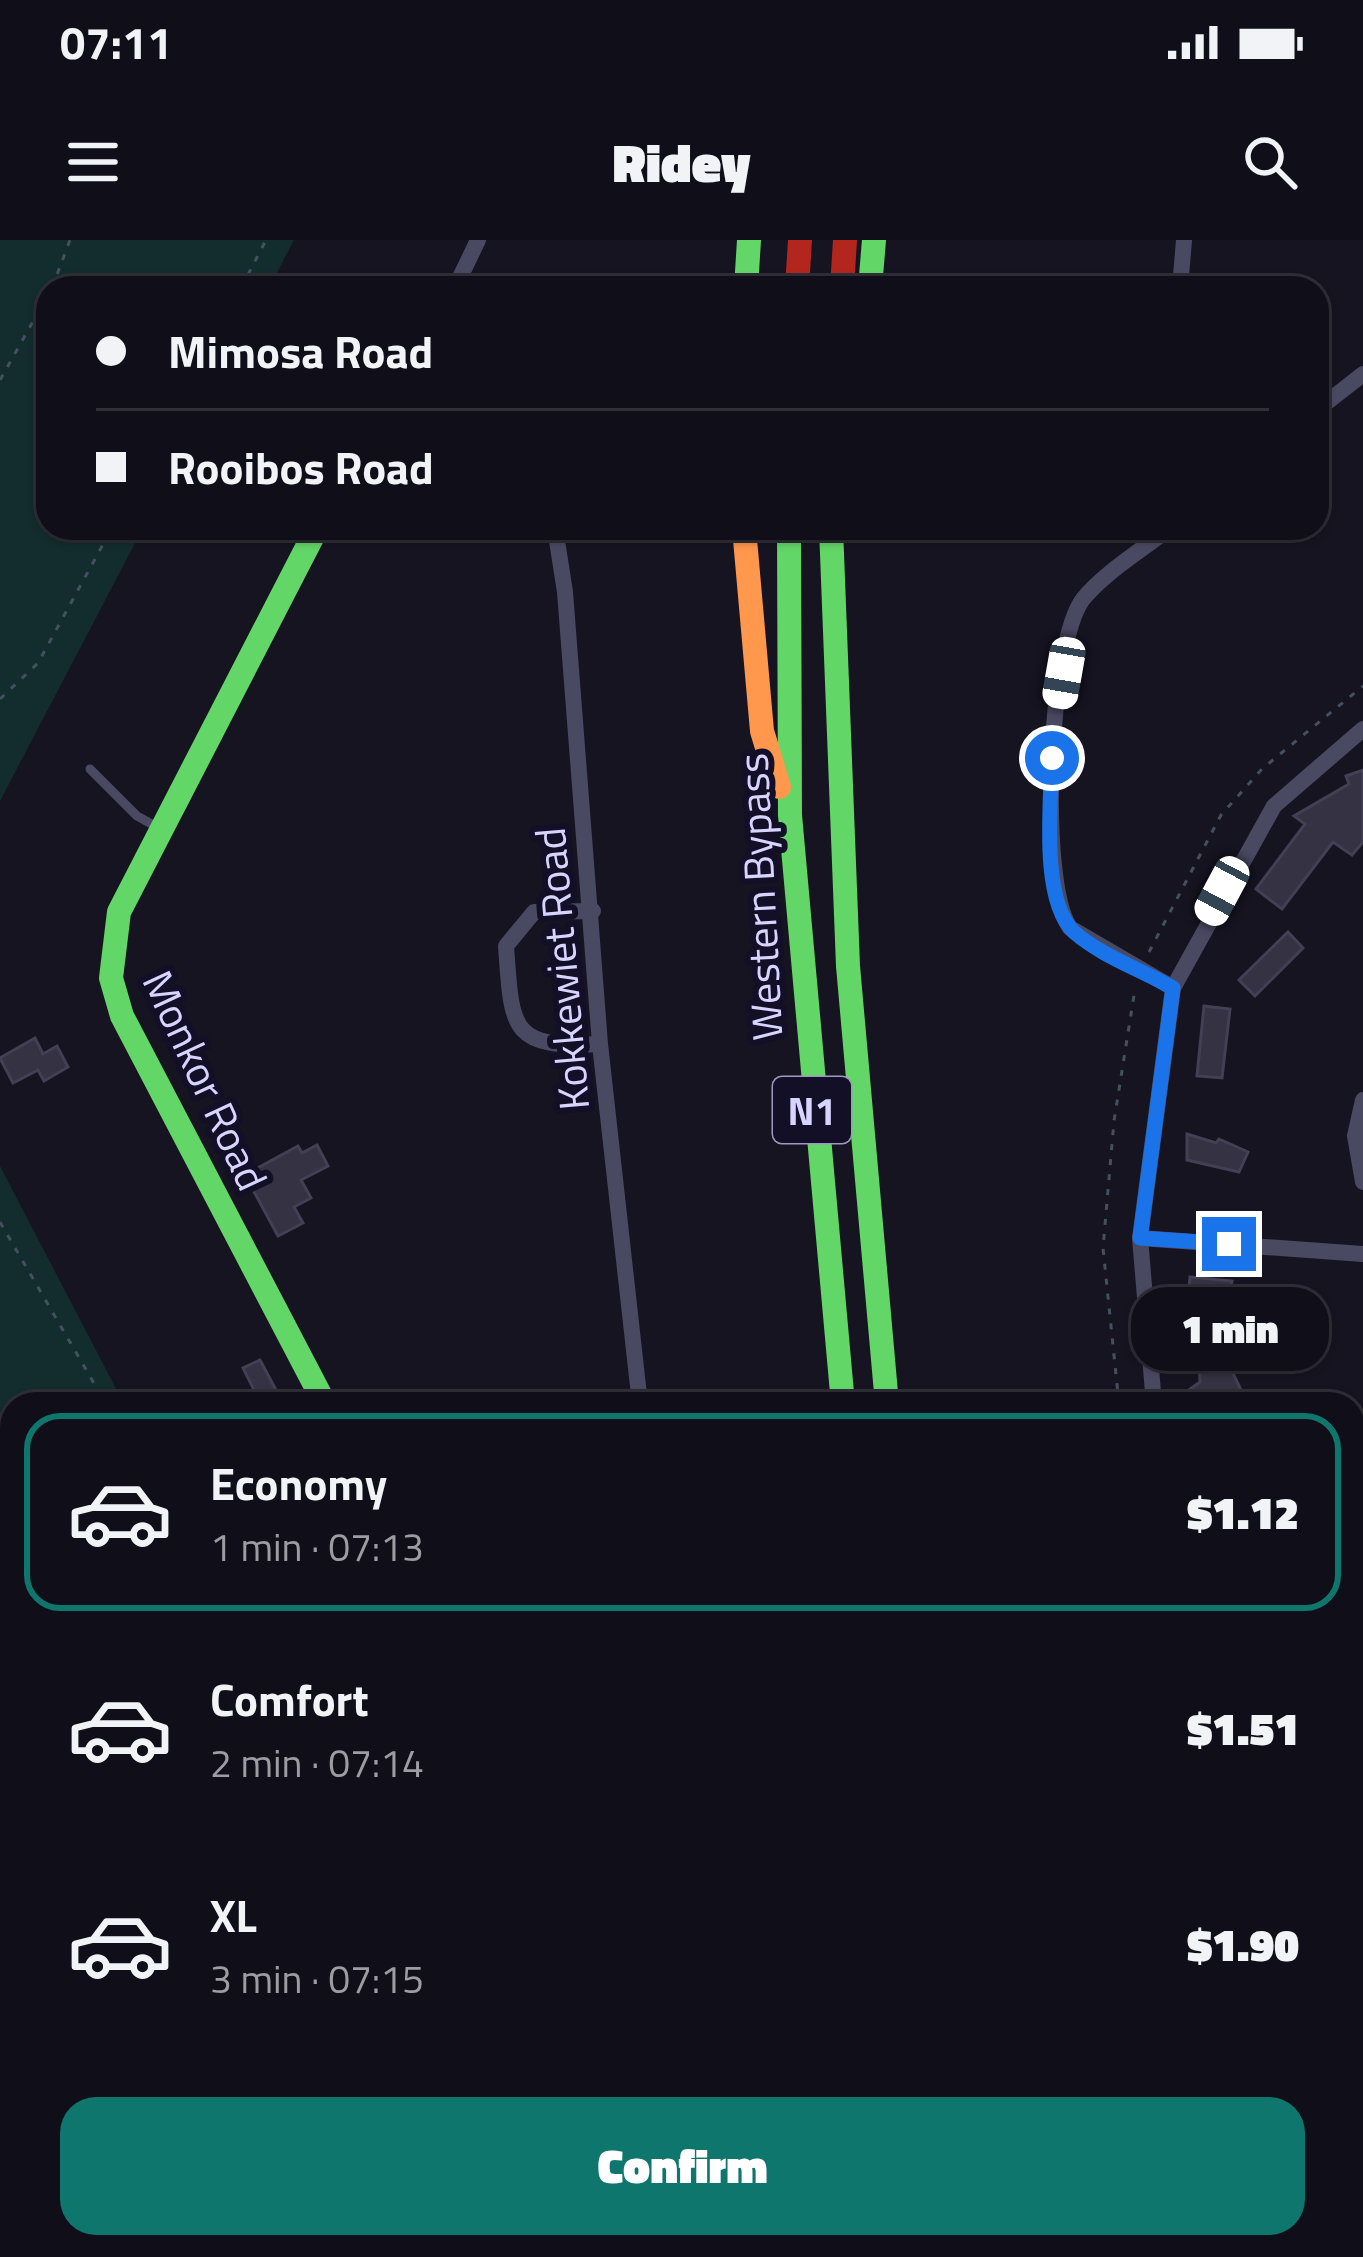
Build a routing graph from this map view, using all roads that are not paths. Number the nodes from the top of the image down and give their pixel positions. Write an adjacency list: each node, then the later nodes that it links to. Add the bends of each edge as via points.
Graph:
1 (478, 240): 7 (street)
2 (748, 240): 8 (main road)
3 (800, 240): 9 (main road)
4 (845, 240): 10 (main road)
5 (874, 240): 11 (main road)
6 (1184, 240): 12 (street)
7 (460, 276)
8 (746, 276)
9 (798, 276)
10 (843, 276)
11 (871, 276)
12 (1181, 276)
13 (1363, 374): 14 (street)
14 (1329, 401)
15 (311, 540): 24 (main road, Monkor Road)
16 (557, 540): 25 (street, Kokkewiet Road)
17 (745, 540): 23 (main road, via 762,731)
18 (789, 540): 23 (main road, Western Bypass / N1)
19 (831, 540): 35 (main road, Western Bypass / N1, via 850,1043)
20 (1155, 540): 26 (street, via 1075,615 1054,734 1052,877 1070,928)
21 (1363, 729): 26 (street, via 1274,806)
22 (90, 769): 24 (lane)
23 (790, 815): 34 (main road, Western Bypass / N1)
24 (161, 829): 32 (main road, Monkor Road, via 119,911 114,991)
25 (593, 910): 27 (street, Kokkewiet Road); 27 (street, via 534,912 506,946 518,1029 544,1044)
26 (1173, 988): 30 (street)
27 (600, 1044): 33 (street, Kokkewiet Road)
28 (1363, 1100): 29 (street, via 1355,1136)
29 (1363, 1182)
30 (1140, 1238): 31 (street); 36 (street)
31 (1363, 1254)
32 (319, 1392)
33 (639, 1392)
34 (842, 1392)
35 (885, 1392)
36 (1153, 1392)

